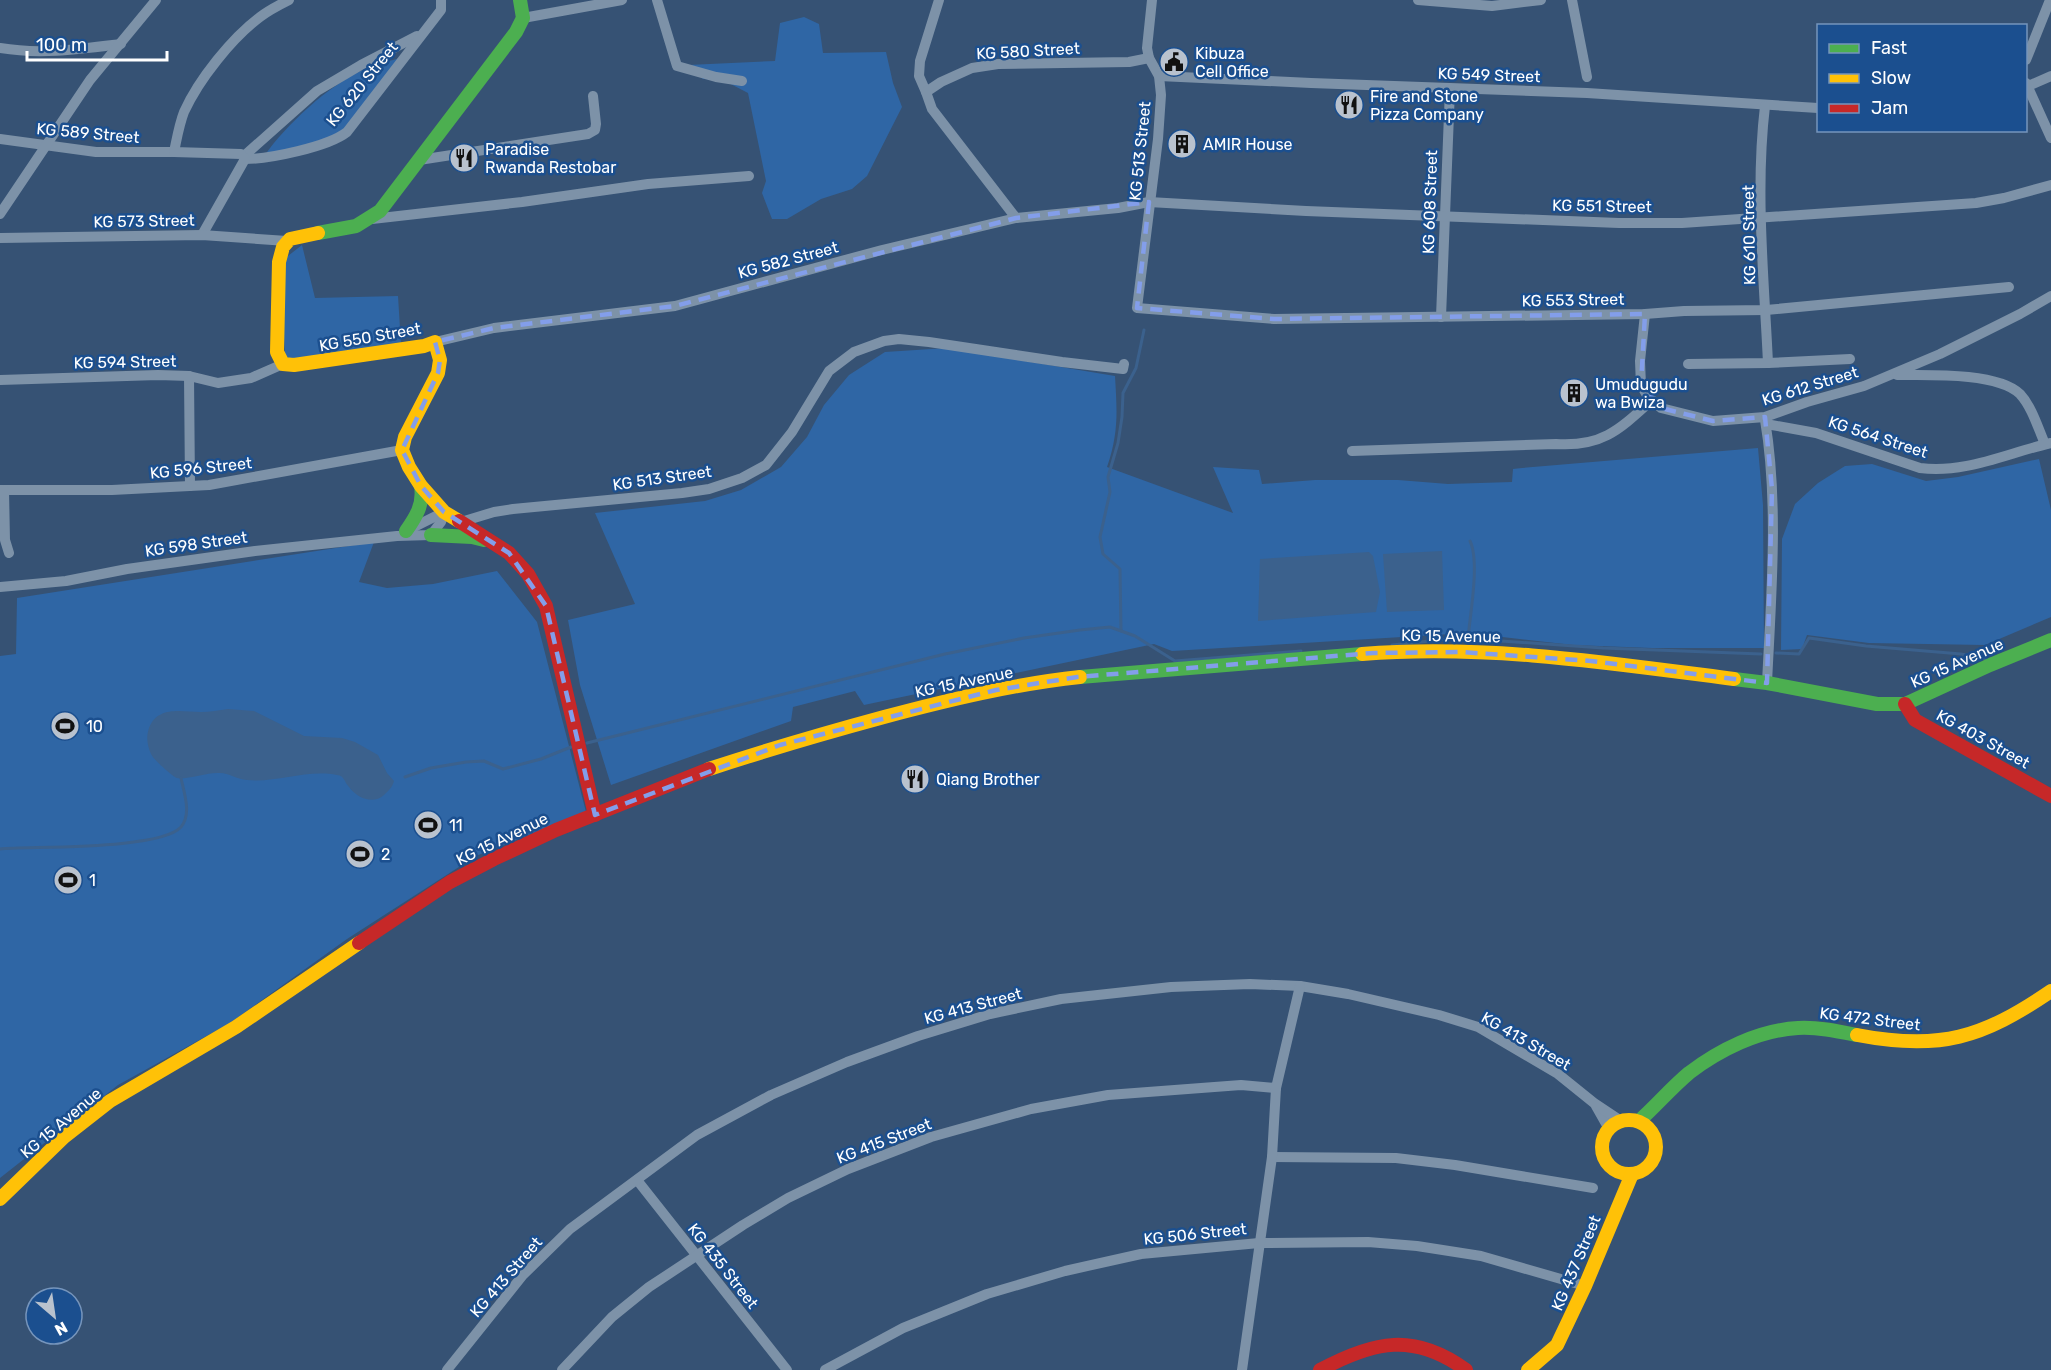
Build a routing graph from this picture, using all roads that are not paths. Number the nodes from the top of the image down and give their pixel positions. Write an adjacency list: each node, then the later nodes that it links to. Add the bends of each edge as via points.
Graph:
1 (156, 0): 15 (street)
2 (289, 0): 33 (street, via 260,16 202,82 178,128)
3 (441, 0): 14 (street, KG 620 Street, via 441,10)
4 (520, 0): 13 (main road)
5 (621, 0): 13 (street)
6 (657, 0): 22 (street, via 677,66)
7 (939, 0): 26 (street, via 920,61 919,76)
8 (1152, 0): 18 (street, KG 513 Street)
9 (1541, 0): 12 (street, via 1492,6)
10 (1572, 0): 21 (street)
11 (2050, 0): 17 (street)
12 (1426, 1)
13 (523, 18): 35 (main road)
14 (419, 36): 34 (street, via 317,91); 34 (street, KG 620 Street, via 377,95 338,139 277,155)
15 (121, 44): 16 (street, via 69,50); 32 (street, via 90,80)
16 (0, 48)
17 (2027, 55)
18 (1149, 58): 19 (street, KG 513 Street); 26 (street, KG 580 Street, via 1129,62 998,64 972,68)
19 (1159, 76): 25 (street, KG 549 Street); 38 (street, KG 513 Street, via 1158,139)
20 (2051, 76): 23 (street)
21 (1587, 77)
22 (742, 81)
23 (2027, 85)
24 (2027, 87): 30 (street)
25 (1450, 89): 28 (street, KG 549 Street, via 1587,93); 40 (street, KG 608 Street)
26 (926, 92): 42 (street, via 932,109)
27 (593, 96): 35 (street, via 596,124 588,134)
28 (1766, 106): 29 (street, KG 549 Street); 41 (street, KG 610 Street)
29 (1817, 108)
30 (2051, 138)
31 (0, 139): 32 (street, KG 589 Street)
32 (45, 146): 33 (street, KG 589 Street, via 96,152); 39 (street)
33 (174, 152): 34 (street, KG 620 Street, via 241,154)
34 (244, 158): 44 (street)
35 (419, 160): 43 (main road)
36 (749, 176): 43 (street, via 648,184)
37 (2051, 185): 41 (street, KG 551 Street, via 1977,203)
38 (1149, 202): 40 (street, KG 551 Street); 42 (street, KG 582 Street); 49 (street, KG 513 Street)
39 (0, 214)
40 (1445, 216): 41 (street, KG 551 Street, via 1682,223); 52 (street, KG 608 Street)
41 (1762, 216): 50 (street, KG 610 Street)
42 (1016, 218): 53 (street, KG 582 Street, via 675,306 494,328)
43 (372, 219): 46 (main road, via 358,227)
44 (202, 235): 45 (street, KG 573 Street); 46 (street, KG 573 Street)
45 (0, 238)
46 (287, 241): 56 (main road, via 279,262 276,339)
47 (2009, 287): 50 (street, KG 553 Street)
48 (2051, 296): 59 (street, KG 612 Street)
49 (1137, 308): 52 (street, KG 553 Street, via 1274,319)
50 (1766, 310): 51 (street, KG 553 Street); 55 (street, KG 610 Street)
51 (1645, 314): 52 (street, KG 553 Street); 62 (street, via 1641,385)
52 (1441, 317)
53 (435, 342): 56 (main road, KG 550 Street, via 329,362); 65 (main road, KG 550 Street, via 441,360 438,373 405,436)
54 (1851, 359): 55 (street)
55 (1768, 363): 58 (street)
56 (283, 364): 60 (street, KG 594 Street, via 237,382 218,383)
57 (1124, 364): 71 (street, KG 513 Street, via 1123,369 929,342 884,341 854,352 829,371 792,432 766,465 742,478 709,489 513,509)
58 (1688, 364)
59 (1892, 375): 63 (street, KG 612 Street); 64 (street, via 1957,375 2018,392)
60 (189, 376): 61 (street, KG 594 Street); 67 (street)
61 (0, 380)
62 (1652, 400): 63 (street, KG 612 Street, via 1661,408 1713,421); 66 (street, via 1609,436 1577,446)
63 (1766, 421): 64 (street, KG 564 Street, via 1932,470 1991,461); 78 (street, via 1772,489)
64 (2048, 444)
65 (402, 450): 67 (street, KG 596 Street, via 256,478); 68 (main road)
66 (1352, 451)
67 (190, 486): 69 (street, KG 596 Street)
68 (422, 486): 70 (main road); 72 (main road, via 417,517)
69 (2, 490): 75 (street)
70 (444, 512): 71 (main road); 72 (street, KG 598 Street); 73 (street)
71 (461, 522): 74 (main road)
72 (401, 533): 73 (street, KG 598 Street); 76 (street, KG 598 Street)
73 (430, 535): 74 (main road, via 472,537)
74 (499, 544): 81 (main road, via 528,574 546,606)
75 (9, 553)
76 (0, 587)
77 (2051, 640): 79 (main road, KG 15 Avenue)
78 (1767, 683): 79 (main road, KG 15 Avenue, via 1876,704); 81 (main road, KG 15 Avenue, via 1601,662 1461,652 1373,652 1077,677 996,690 780,745)
79 (1905, 704): 80 (main road, KG 403 Street, via 1916,720)
80 (2051, 796)
81 (596, 815): 97 (main road, KG 15 Avenue, via 450,882 236,1027 110,1101 64,1137)
82 (1300, 986): 84 (street); 85 (street, KG 413 Street, via 1398,1004 1478,1027 1558,1074); 94 (street, KG 413 Street, via 1171,987 1061,999 990,1014 867,1054 771,1095 697,1135)
83 (2051, 991): 86 (main road, KG 472 Street, via 1988,1030 1948,1041 1914,1042 1832,1030 1786,1029 1730,1049 1688,1074)
84 (1276, 1088): 91 (street); 99 (street, KG 415 Street, via 1241,1085 1108,1095 1031,1109 942,1134 848,1169 788,1198)
85 (1594, 1103): 87 (street, KG 413 Street); 89 (street, KG 413 Street)
86 (1658, 1103): 88 (main road, KG 472 Street); 90 (main road)
87 (1621, 1121): 88 (main road); 89 (main road)
88 (1638, 1121): 90 (main road)
89 (1609, 1129): 92 (main road, via 1603,1141 1603,1155)
90 (1651, 1130): 93 (main road, via 1657,1146 1654,1160 1644,1170)
91 (1272, 1156): 95 (street, via 1396,1158); 98 (street)
92 (1616, 1171): 93 (main road); 96 (main road)
93 (1632, 1174): 96 (main road, KG 437 Street)
94 (637, 1180): 99 (street, KG 435 Street); 101 (street, KG 413 Street, via 562,1236 523,1275)
95 (1593, 1188)
96 (1623, 1193): 100 (main road, KG 437 Street)
97 (0, 1199)
98 (1258, 1243): 100 (street, KG 506 Street, via 1368,1242 1417,1246 1481,1256); 104 (street, KG 506 Street, via 1141,1254 1019,1285 953,1307); 105 (street)
99 (696, 1256): 102 (street, KG 415 Street, via 612,1317); 103 (street, KG 435 Street)
100 (1586, 1286): 108 (main road, KG 437 Street, via 1557,1345)
101 (447, 1370)
102 (562, 1370)
103 (787, 1370)
104 (825, 1370)
105 (1242, 1370)
106 (1320, 1370): 107 (main road, via 1372,1347 1386,1345 1428,1347)
107 (1466, 1370)
108 (1528, 1370)

